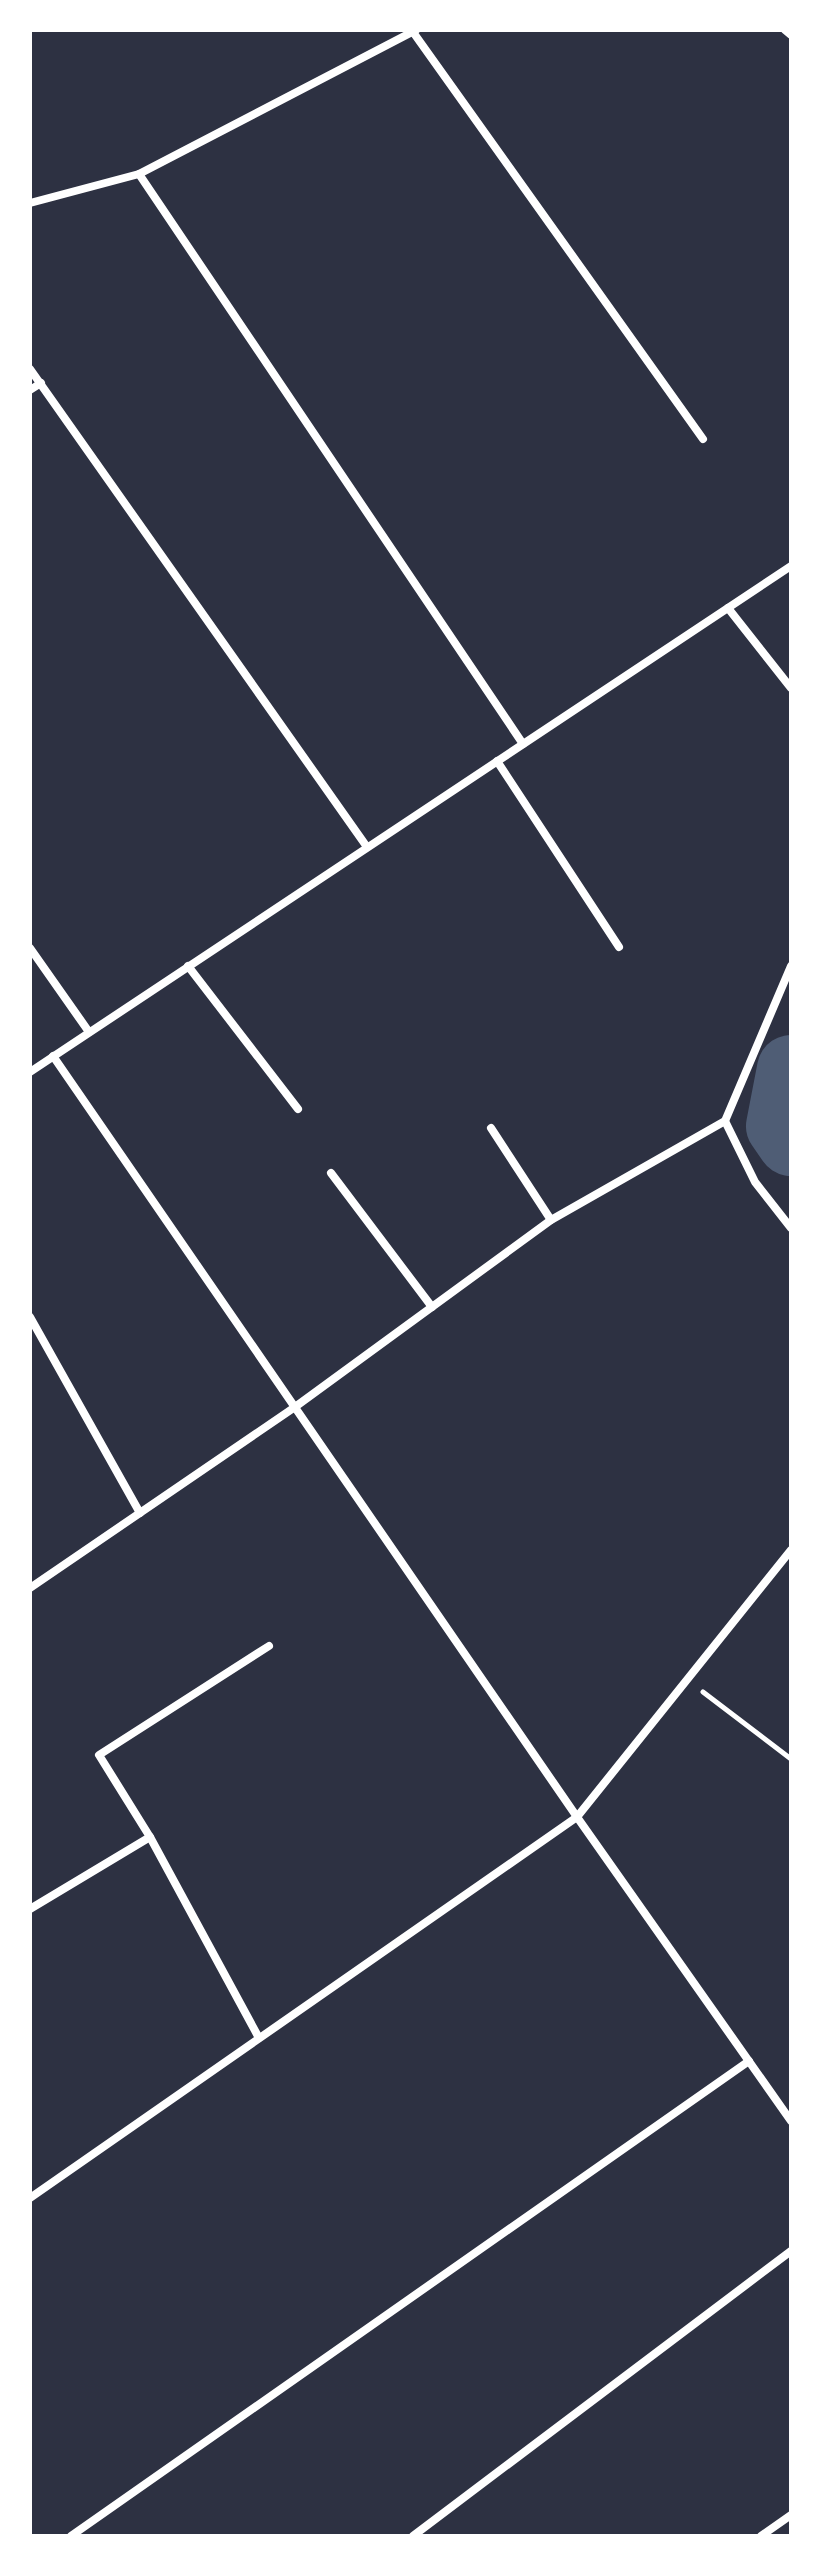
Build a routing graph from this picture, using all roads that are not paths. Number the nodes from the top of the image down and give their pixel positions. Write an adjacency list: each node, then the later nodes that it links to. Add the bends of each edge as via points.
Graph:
1 (785, 30): 3 (street)
2 (415, 31): 4 (street); 9 (street)
3 (791, 35)
4 (139, 174): 5 (street); 13 (street)
5 (30, 203)
6 (30, 369): 7 (street)
7 (41, 383): 8 (street); 15 (street)
8 (30, 390)
9 (703, 439)
10 (791, 566): 11 (street)
11 (728, 608): 12 (street); 13 (street)
12 (791, 688)
13 (523, 744): 14 (street)
14 (497, 761): 15 (street); 16 (street)
15 (367, 847): 18 (street)
16 (619, 947)
17 (30, 948): 20 (street)
18 (188, 966): 20 (street); 23 (street)
19 (791, 966): 24 (street)
20 (89, 1032): 21 (street)
21 (53, 1056): 22 (street); 31 (street)
22 (30, 1072)
23 (298, 1109)
24 (725, 1121): 27 (street); 28 (street, via 755,1182)
25 (491, 1128): 27 (street)
26 (331, 1173): 29 (street)
27 (551, 1220): 29 (street)
28 (791, 1228)
29 (432, 1307): 31 (street)
30 (30, 1317): 32 (street)
31 (295, 1407): 32 (street); 36 (street)
32 (140, 1513): 34 (street)
33 (791, 1550): 36 (street)
34 (30, 1588)
35 (269, 1646): 37 (street, via 99,1755)
36 (577, 1817): 39 (street); 40 (street)
37 (150, 1837): 38 (street); 39 (street)
38 (30, 1909)
39 (259, 2038): 42 (street)
40 (749, 2061): 41 (street); 45 (street)
41 (791, 2121)
42 (30, 2198)
43 (791, 2251): 46 (street)
44 (791, 2515): 47 (street)
45 (71, 2536)
46 (413, 2536)
47 (761, 2536)

